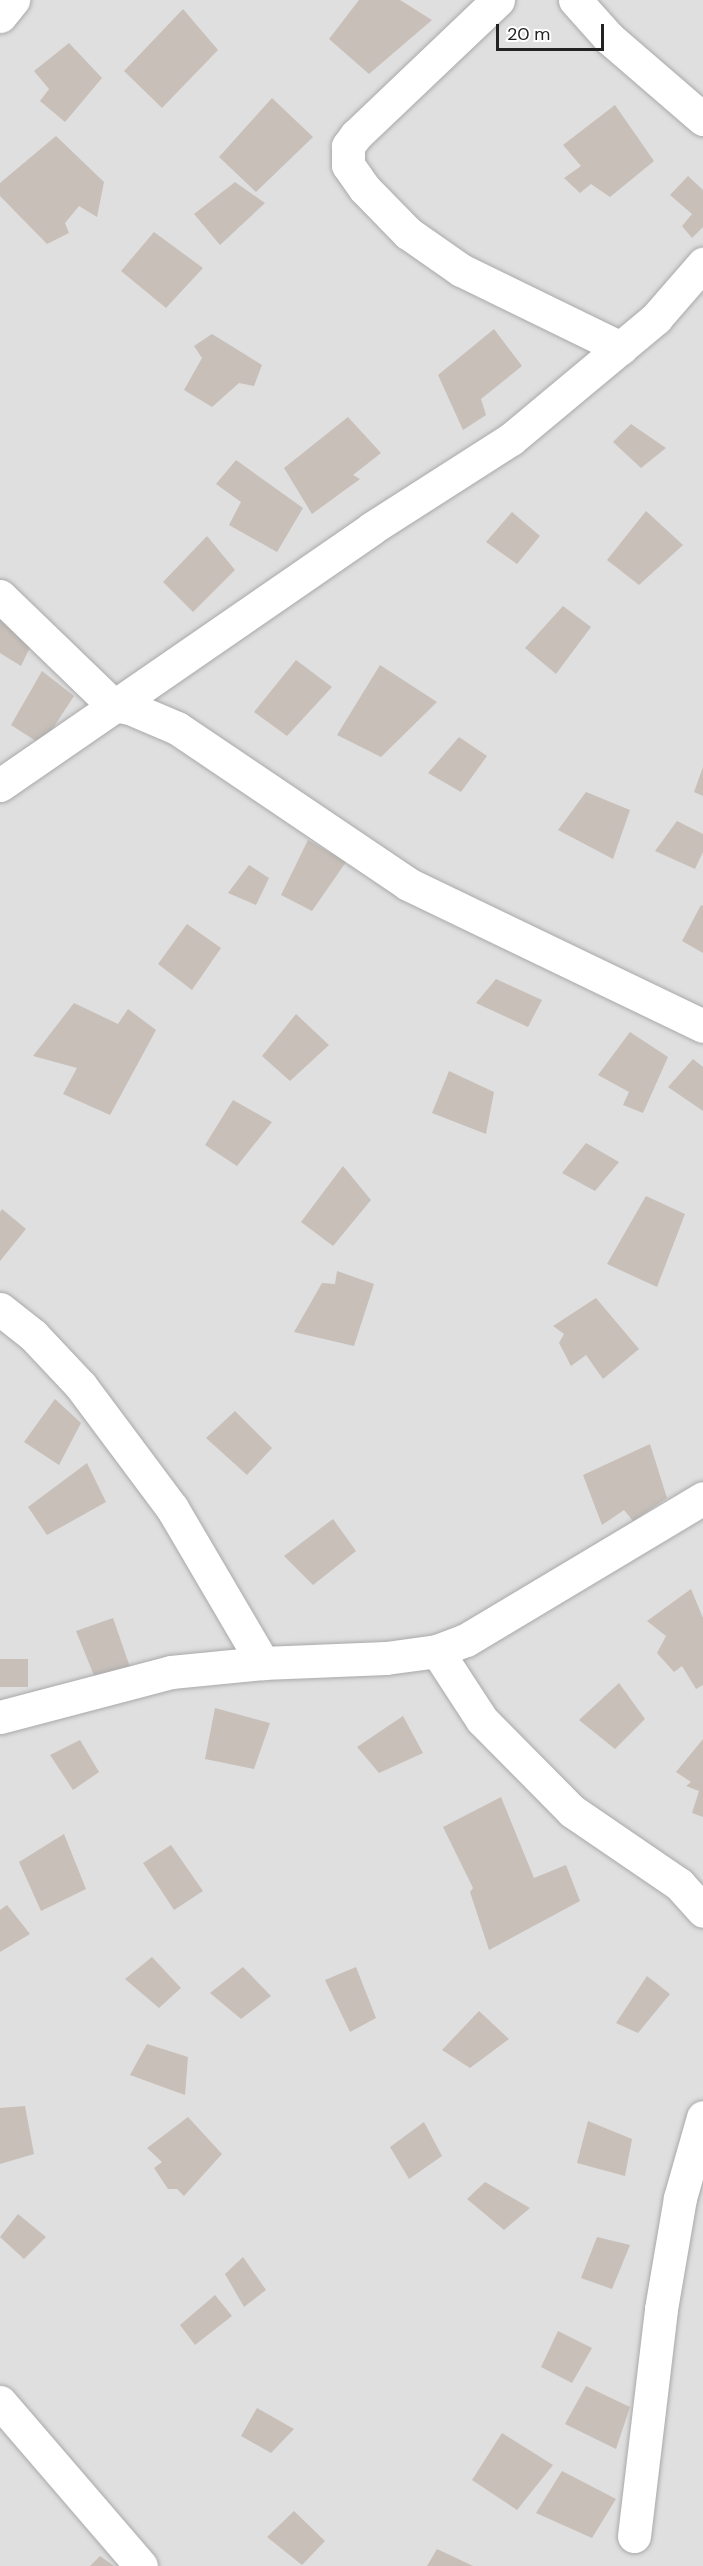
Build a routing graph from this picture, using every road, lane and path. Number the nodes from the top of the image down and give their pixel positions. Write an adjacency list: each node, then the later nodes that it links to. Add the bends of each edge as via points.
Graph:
1 (13, 0): 4 (street)
2 (498, 0): 7 (street, via 356,135 348,146 348,165 364,189 408,233 461,270)
3 (575, 0): 5 (street, via 609,38)
4 (0, 16)
5 (703, 119)
6 (703, 264): 7 (street, via 656,318)
7 (621, 348): 9 (street, via 512,439 372,528)
8 (0, 596): 9 (street)
9 (114, 705): 10 (street); 11 (street, via 177,728 408,884)
10 (0, 785)
11 (703, 1026)
12 (0, 1309): 15 (street, via 33,1335 81,1386 172,1508)
13 (703, 1498): 14 (street, via 466,1640)
14 (436, 1651): 15 (street, via 302,1664); 17 (street, via 482,1720 572,1810 679,1884)
15 (263, 1663): 16 (street, via 171,1672)
16 (0, 1717)
17 (703, 1911)
18 (703, 2117): 20 (street, via 680,2198 661,2309)
19 (0, 2402): 21 (street)
20 (634, 2536)
21 (141, 2566)

